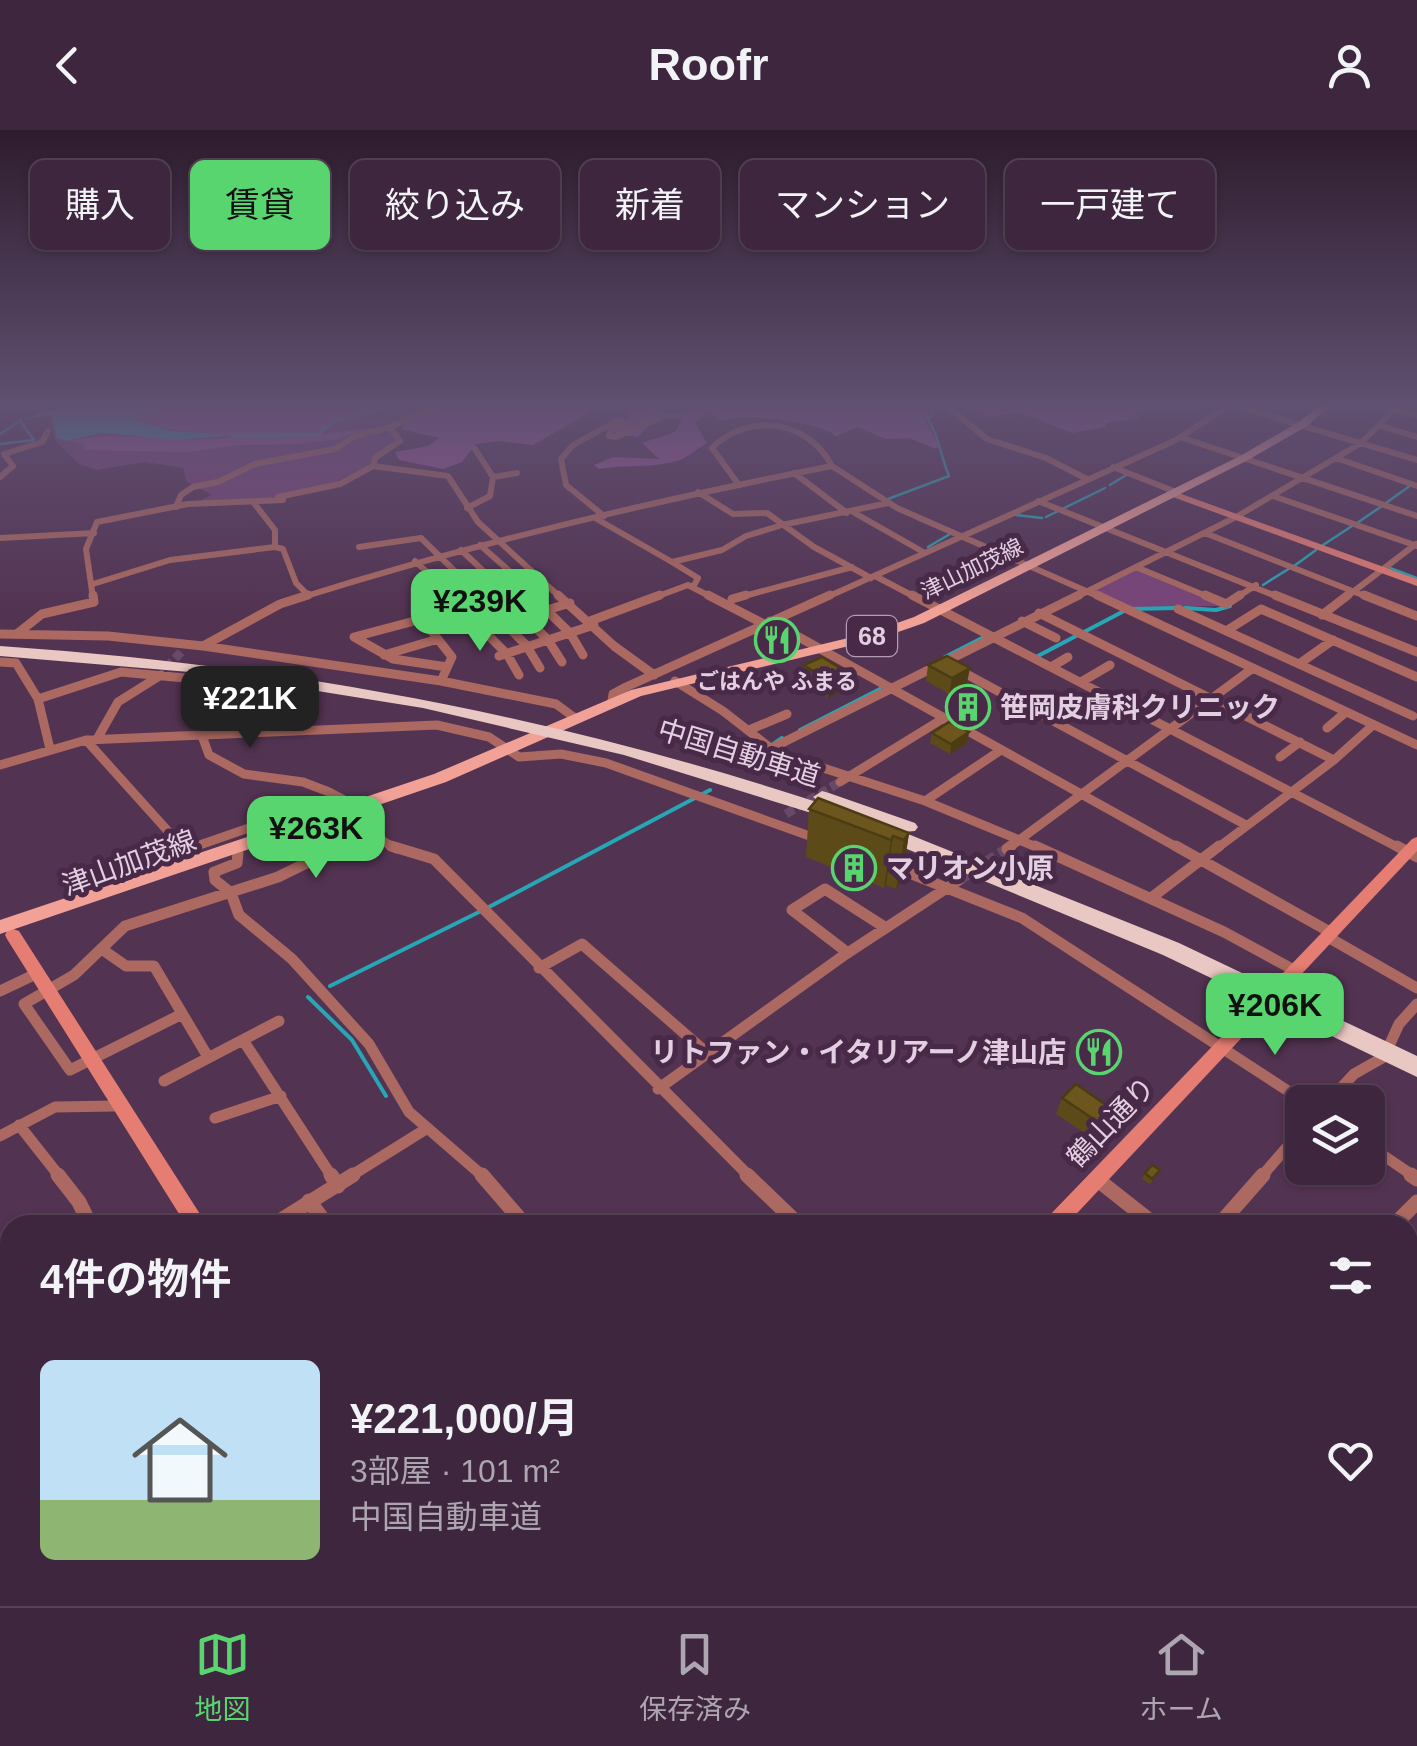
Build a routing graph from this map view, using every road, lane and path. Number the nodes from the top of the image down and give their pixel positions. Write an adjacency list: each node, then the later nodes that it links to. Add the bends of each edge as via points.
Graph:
1 (232, 474): 30 (street, via 186,490)
2 (356, 474): 27 (street, via 264,500)
3 (444, 474): 31 (street)
4 (490, 474): 17 (street)
5 (512, 474): 17 (street)
6 (564, 474): 34 (street, via 566,485)
7 (731, 474): 20 (street)
8 (794, 474): 20 (street); 32 (street)
9 (844, 474): 28 (street)
10 (1078, 474): 19 (street)
11 (1100, 474): 19 (street)
12 (1127, 474): 23 (street)
13 (1212, 474): 23 (main road, 津山加茂線 / 68)
14 (1294, 474): 18 (street)
15 (1309, 474): 18 (street)
16 (1382, 474): 21 (street)
17 (492, 477): 31 (street, via 490,496)
18 (1304, 477): 24 (street); 33 (street)
19 (1088, 479): 26 (street)
20 (739, 485): 22 (street)
21 (1417, 486)
22 (698, 492): 34 (street); 36 (street, via 733,514 767,512)
23 (1174, 493): 35 (street); 37 (main road, 津山加茂線 / 68)
24 (1272, 496): 35 (street); 43 (street)
25 (283, 500): 29 (street)
26 (1038, 502): 37 (street); 40 (street)
27 (212, 503): 29 (street); 30 (street)
28 (888, 503): 32 (street); 40 (street)
29 (254, 504): 45 (street, via 275,530)
30 (176, 507): 39 (street, via 106,519 97,522)
31 (466, 508): 42 (street)
32 (850, 513): 36 (street); 50 (street)
33 (1417, 516)
34 (600, 517): 42 (street); 52 (street)
35 (1236, 517): 38 (street); 57 (street)
36 (785, 524): 52 (street); 54 (street)
37 (1107, 527): 48 (street); 53 (main road, 津山加茂線 / 68)
38 (1205, 533): 48 (street); 67 (street)
39 (94, 534): 41 (street); 61 (street, via 86,549)
40 (964, 535): 50 (street); 53 (street)
41 (0, 538)
42 (501, 540): 44 (street); 56 (street)
43 (1416, 545): 57 (street)
44 (480, 546): 47 (street); 58 (street)
45 (275, 547): 61 (street, via 153,563); 68 (street, via 283,548)
46 (359, 547): 49 (street, via 418,537)
47 (462, 550): 49 (street); 60 (street)
48 (1170, 552): 55 (street); 63 (street)
49 (440, 554): 51 (street); 65 (street)
50 (925, 554): 59 (street)
51 (415, 562): 68 (street); 70 (street)
52 (672, 562): 64 (street, via 698,578)
53 (1032, 564): 66 (street); 74 (main road, 津山加茂線 / 68)
54 (852, 567): 59 (street); 69 (street)
55 (1136, 567): 63 (street, via 1226,604); 66 (street)
56 (531, 570): 58 (street); 71 (street)
57 (1382, 570): 62 (street); 67 (street)
58 (512, 575): 60 (street); 73 (street)
59 (873, 577): 74 (street); 80 (street)
60 (493, 581): 65 (street); 78 (street)
61 (93, 584): 87 (street, via 94,602 40,615)
62 (1417, 584)
63 (1256, 585): 76 (street)
64 (693, 586): 80 (street); 82 (street)
65 (473, 589): 70 (street); 81 (street)
66 (1085, 590): 75 (street); 111 (street)
67 (1353, 591): 76 (street); 77 (street)
68 (308, 595): 94 (street)
69 (732, 599)
70 (459, 601): 83 (street)
71 (570, 603): 73 (street); 82 (street)
72 (1178, 609): 84 (street)
73 (548, 610): 78 (street); 85 (street)
74 (941, 611): 88 (street); 96 (main road, 津山加茂線 / 68)
75 (1040, 612): 79 (street); 123 (street)
76 (1322, 614): 97 (street)
77 (1417, 616)
78 (526, 617): 81 (street); 91 (street)
79 (1022, 621): 88 (street); 89 (street)
80 (767, 622): 96 (street); 114 (street)
81 (506, 623): 83 (street); 95 (street)
82 (592, 623): 85 (street); 114 (street)
83 (488, 628): 100 (street)
84 (1226, 631): 92 (street, via 1261,608); 106 (street)
85 (570, 632): 91 (street); 98 (street)
86 (0, 634): 87 (street)
87 (22, 635): 94 (street)
88 (992, 637): 105 (street); 108 (street)
89 (1056, 638)
90 (438, 639): 99 (street); 99 (street, via 422,619 354,637); 109 (street, via 452,657)
91 (548, 640): 95 (street); 104 (street)
92 (1333, 640): 106 (street); 115 (street)
93 (0, 642): 130 (highway, 中国自動車道, via 265,666 379,684)
94 (203, 646): 116 (street)
95 (528, 647): 100 (street); 110 (street)
96 (818, 649): 117 (main road, 津山加茂線 / 68); 120 (street)
97 (1417, 652)
98 (583, 654)
99 (384, 655): 109 (street)
100 (503, 655): 113 (street)
101 (9, 656): 103 (street); 124 (street); 130 (highway, 中国自動車道, via 256,674)
102 (1068, 657): 108 (street)
103 (0, 662)
104 (562, 662)
105 (944, 662): 120 (street); 147 (street)
106 (1299, 664): 128 (street)
107 (1110, 666): 118 (street)
108 (1051, 667): 118 (street)
109 (447, 668): 116 (street)
110 (540, 668)
111 (1253, 668): 123 (street); 126 (street)
112 (164, 672): 119 (street); 124 (street, via 108,675); 138 (street, via 118,702)
113 (518, 675)
114 (654, 675): 125 (street, via 613,694)
115 (1417, 676)
116 (441, 681): 122 (street)
117 (674, 681): 125 (main road, 津山加茂線 / 68); 135 (street)
118 (1081, 682): 134 (street)
119 (280, 687)
120 (890, 688): 129 (street); 141 (street)
121 (507, 690): 122 (street)
122 (486, 692): 132 (street, via 556,704)
123 (1211, 698): 134 (street); 139 (street)
124 (38, 699): 143 (street)
125 (612, 702): 132 (main road, 津山加茂線 / 68)
126 (1346, 712): 131 (street); 133 (street)
127 (787, 714): 135 (street)
128 (1415, 715): 137 (street)
129 (944, 718): 144 (street); 149 (street)
130 (534, 721): 132 (highway, 中国自動車道)
131 (1372, 726): 137 (street); 146 (street)
132 (578, 727): 142 (main road, 津山加茂線 / 68); 177 (highway, 中国自動車道, via 899,837)
133 (1326, 728)
134 (1172, 729): 147 (street); 151 (street)
135 (749, 730): 141 (street)
136 (201, 733): 138 (street); 142 (street, via 437,725 481,733); 153 (street, via 208,755 230,768 303,782)
137 (1394, 734): 140 (street)
138 (92, 740): 143 (street); 153 (street, via 186,850)
139 (1300, 742): 145 (street); 146 (street)
140 (1417, 745)
141 (772, 748): 149 (street)
142 (507, 749): 155 (main road, 津山加茂線 / 68); 157 (street, via 519,757 562,754 606,764)
143 (50, 750): 148 (street)
144 (1001, 750): 152 (street); 154 (street)
145 (1280, 757)
146 (1334, 760): 151 (street)
147 (1127, 761): 152 (street); 158 (street)
148 (0, 765)
149 (852, 776): 150 (street); 154 (street)
150 (840, 782)
151 (1293, 790): 158 (street); 162 (street)
152 (1080, 794): 159 (street); 164 (street)
153 (336, 798): 155 (street)
154 (925, 802): 159 (street)
155 (362, 811): 163 (main road, 津山加茂線 / 68); 167 (street, via 344,845); 169 (main road, 津山加茂線 / 68); 174 (street, via 393,848 434,858)
156 (786, 814): 157 (street)
157 (777, 823): 160 (street)
158 (1246, 825): 164 (street)
159 (1018, 840): 161 (street); 168 (street)
160 (826, 842)
161 (1007, 849)
162 (1414, 850): 171 (street, 鶴山通り)
163 (238, 853): 167 (street, via 237,863 214,872); 169 (main road, 津山加茂線 / 68)
164 (1201, 861): 168 (street); 171 (street)
165 (879, 862): 166 (street)
166 (953, 883): 170 (street); 185 (street, via 1022,918)
167 (231, 893): 172 (street, via 129,924); 198 (street, via 239,915 292,960 369,1044)
168 (1151, 898): 175 (street)
169 (4, 928): 176 (street)
170 (886, 928): 173 (street); 173 (street, via 826,889 792,910)
171 (1328, 934): 175 (street, 鶴山通り); 178 (street)
172 (102, 950): 179 (street); 182 (street, via 126,966 154,966)
173 (848, 953): 187 (street)
174 (539, 968): 187 (street, via 582,944); 192 (street)
175 (1294, 970): 185 (street, 鶴山通り)
176 (38, 973): 179 (street); 180 (street)
177 (1243, 975): 186 (highway, 中国自動車道); 189 (highway, 中国自動車道)
178 (1417, 988)
179 (48, 989): 182 (street, via 24,1004 70,1070); 207 (street)
180 (0, 991)
181 (1417, 1004): 191 (street, via 1384,1057)
182 (182, 1014): 188 (street)
183 (279, 1021): 184 (street)
184 (243, 1040): 188 (street); 194 (street)
185 (1223, 1049): 193 (street); 203 (street, 鶴山通り)
186 (1417, 1052)
187 (708, 1054): 192 (street)
188 (208, 1057): 190 (street)
189 (1417, 1067)
190 (164, 1081)
191 (1344, 1085)
192 (658, 1089): 211 (street)
193 (1285, 1089)
194 (280, 1096): 196 (street); 204 (street)
195 (115, 1106): 197 (street, via 61,1106)
196 (216, 1118)
197 (19, 1125): 199 (street); 206 (street)
198 (426, 1129): 204 (street); 210 (street, via 481,1174)
199 (0, 1136)
200 (1285, 1150): 214 (street)
201 (1385, 1157): 202 (street)
202 (1417, 1179)
203 (1098, 1180): 212 (street, 鶴山通り); 213 (street)
204 (338, 1186): 205 (street)
205 (309, 1201): 208 (street); 209 (street)
206 (85, 1215)
207 (191, 1215)
208 (287, 1215)
209 (320, 1215)
210 (516, 1215)
211 (789, 1215)
212 (1064, 1215)
213 (1143, 1215)
214 (1229, 1215)

